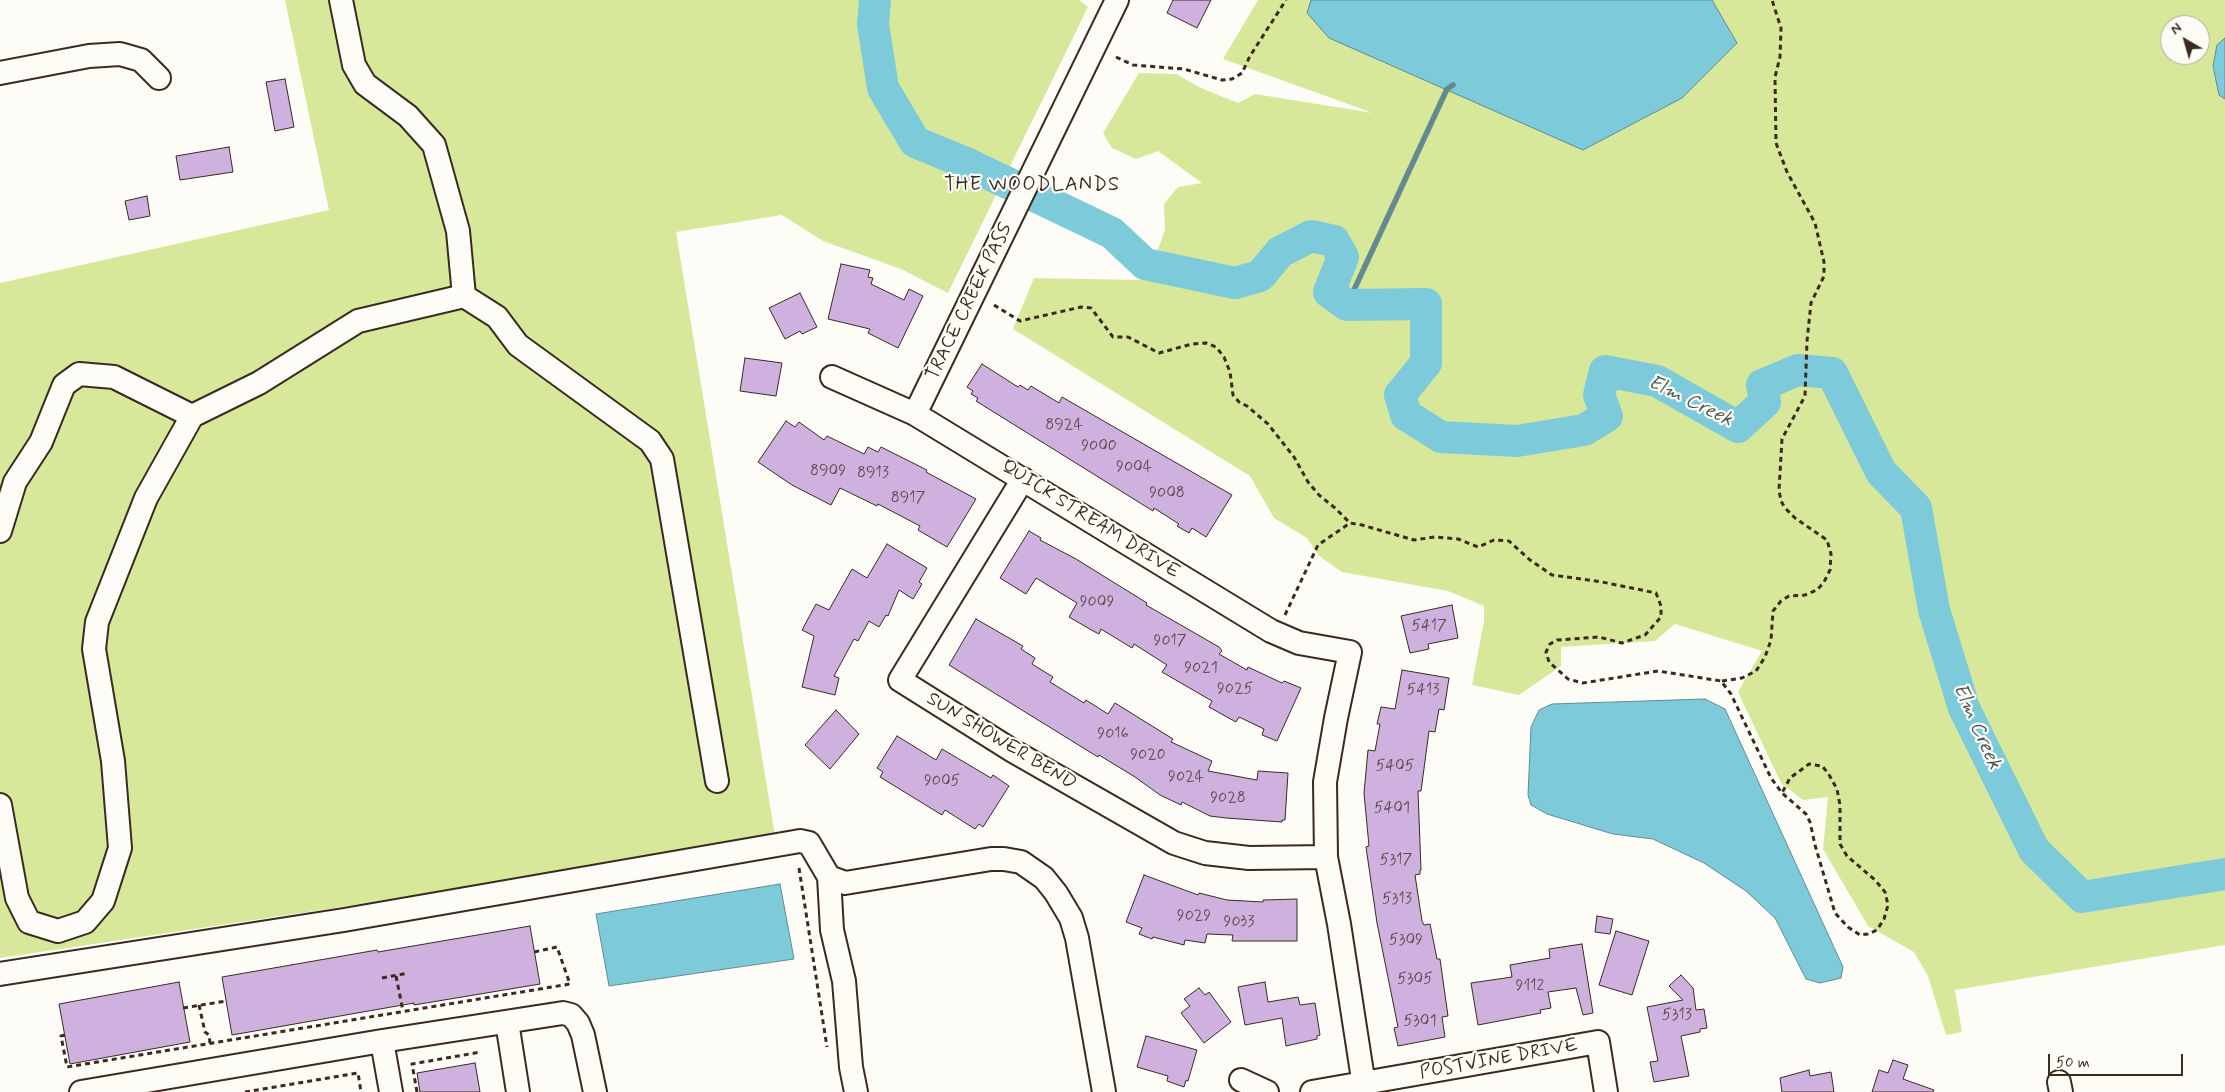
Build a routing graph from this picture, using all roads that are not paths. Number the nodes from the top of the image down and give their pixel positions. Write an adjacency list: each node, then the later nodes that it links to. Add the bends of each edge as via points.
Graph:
1 (341, 0): 5 (street, via 354,65 365,84 408,116 434,145 458,230)
2 (1116, 0): 7 (street, TRACE CREEK PASS)
3 (0, 73): 4 (street, via 89,56 120,54 141,60)
4 (160, 78)
5 (464, 296): 8 (street, via 358,321 259,383); 12 (street, via 497,317 518,345 650,441 662,459)
6 (832, 377): 7 (street, QUICK STREAM DRIVE)
7 (915, 414): 9 (street, QUICK STREAM DRIVE)
8 (192, 416): 10 (street, via 114,376 79,374 64,385 41,442); 13 (street, via 146,498 97,622 94,649 113,762 120,848 103,901 85,922 58,931 29,922 17,898)
9 (1023, 479): 14 (street, QUICK STREAM DRIVE, via 1271,631 1299,643 1350,652 1325,782); 14 (street, SUN SHOWER BEND, via 900,680 1013,751 1174,843 1204,853 1249,858)
10 (8, 480): 11 (street)
11 (0, 531)
12 (717, 781)
13 (0, 805)
14 (1326, 857): 20 (street)
15 (829, 877): 16 (street, via 809,843 800,841 344,920); 25 (street, via 832,930 844,981); 26 (street, via 845,884 1004,858 1031,867 1056,893 1071,918)
16 (0, 974)
17 (507, 1022): 18 (street); 23 (street); 24 (street, via 562,1013 571,1015 583,1035)
18 (382, 1042): 21 (street); 22 (street)
19 (1241, 1080): 27 (street)
20 (1364, 1088): 28 (street, POSTVINE DRIVE); 29 (street, POSTVINE DRIVE, via 1598,1042)
21 (81, 1092)
22 (391, 1092)
23 (518, 1092)
24 (595, 1092)
25 (856, 1092)
26 (1104, 1092)
27 (1267, 1092)
28 (1312, 1092)
29 (1606, 1092)

